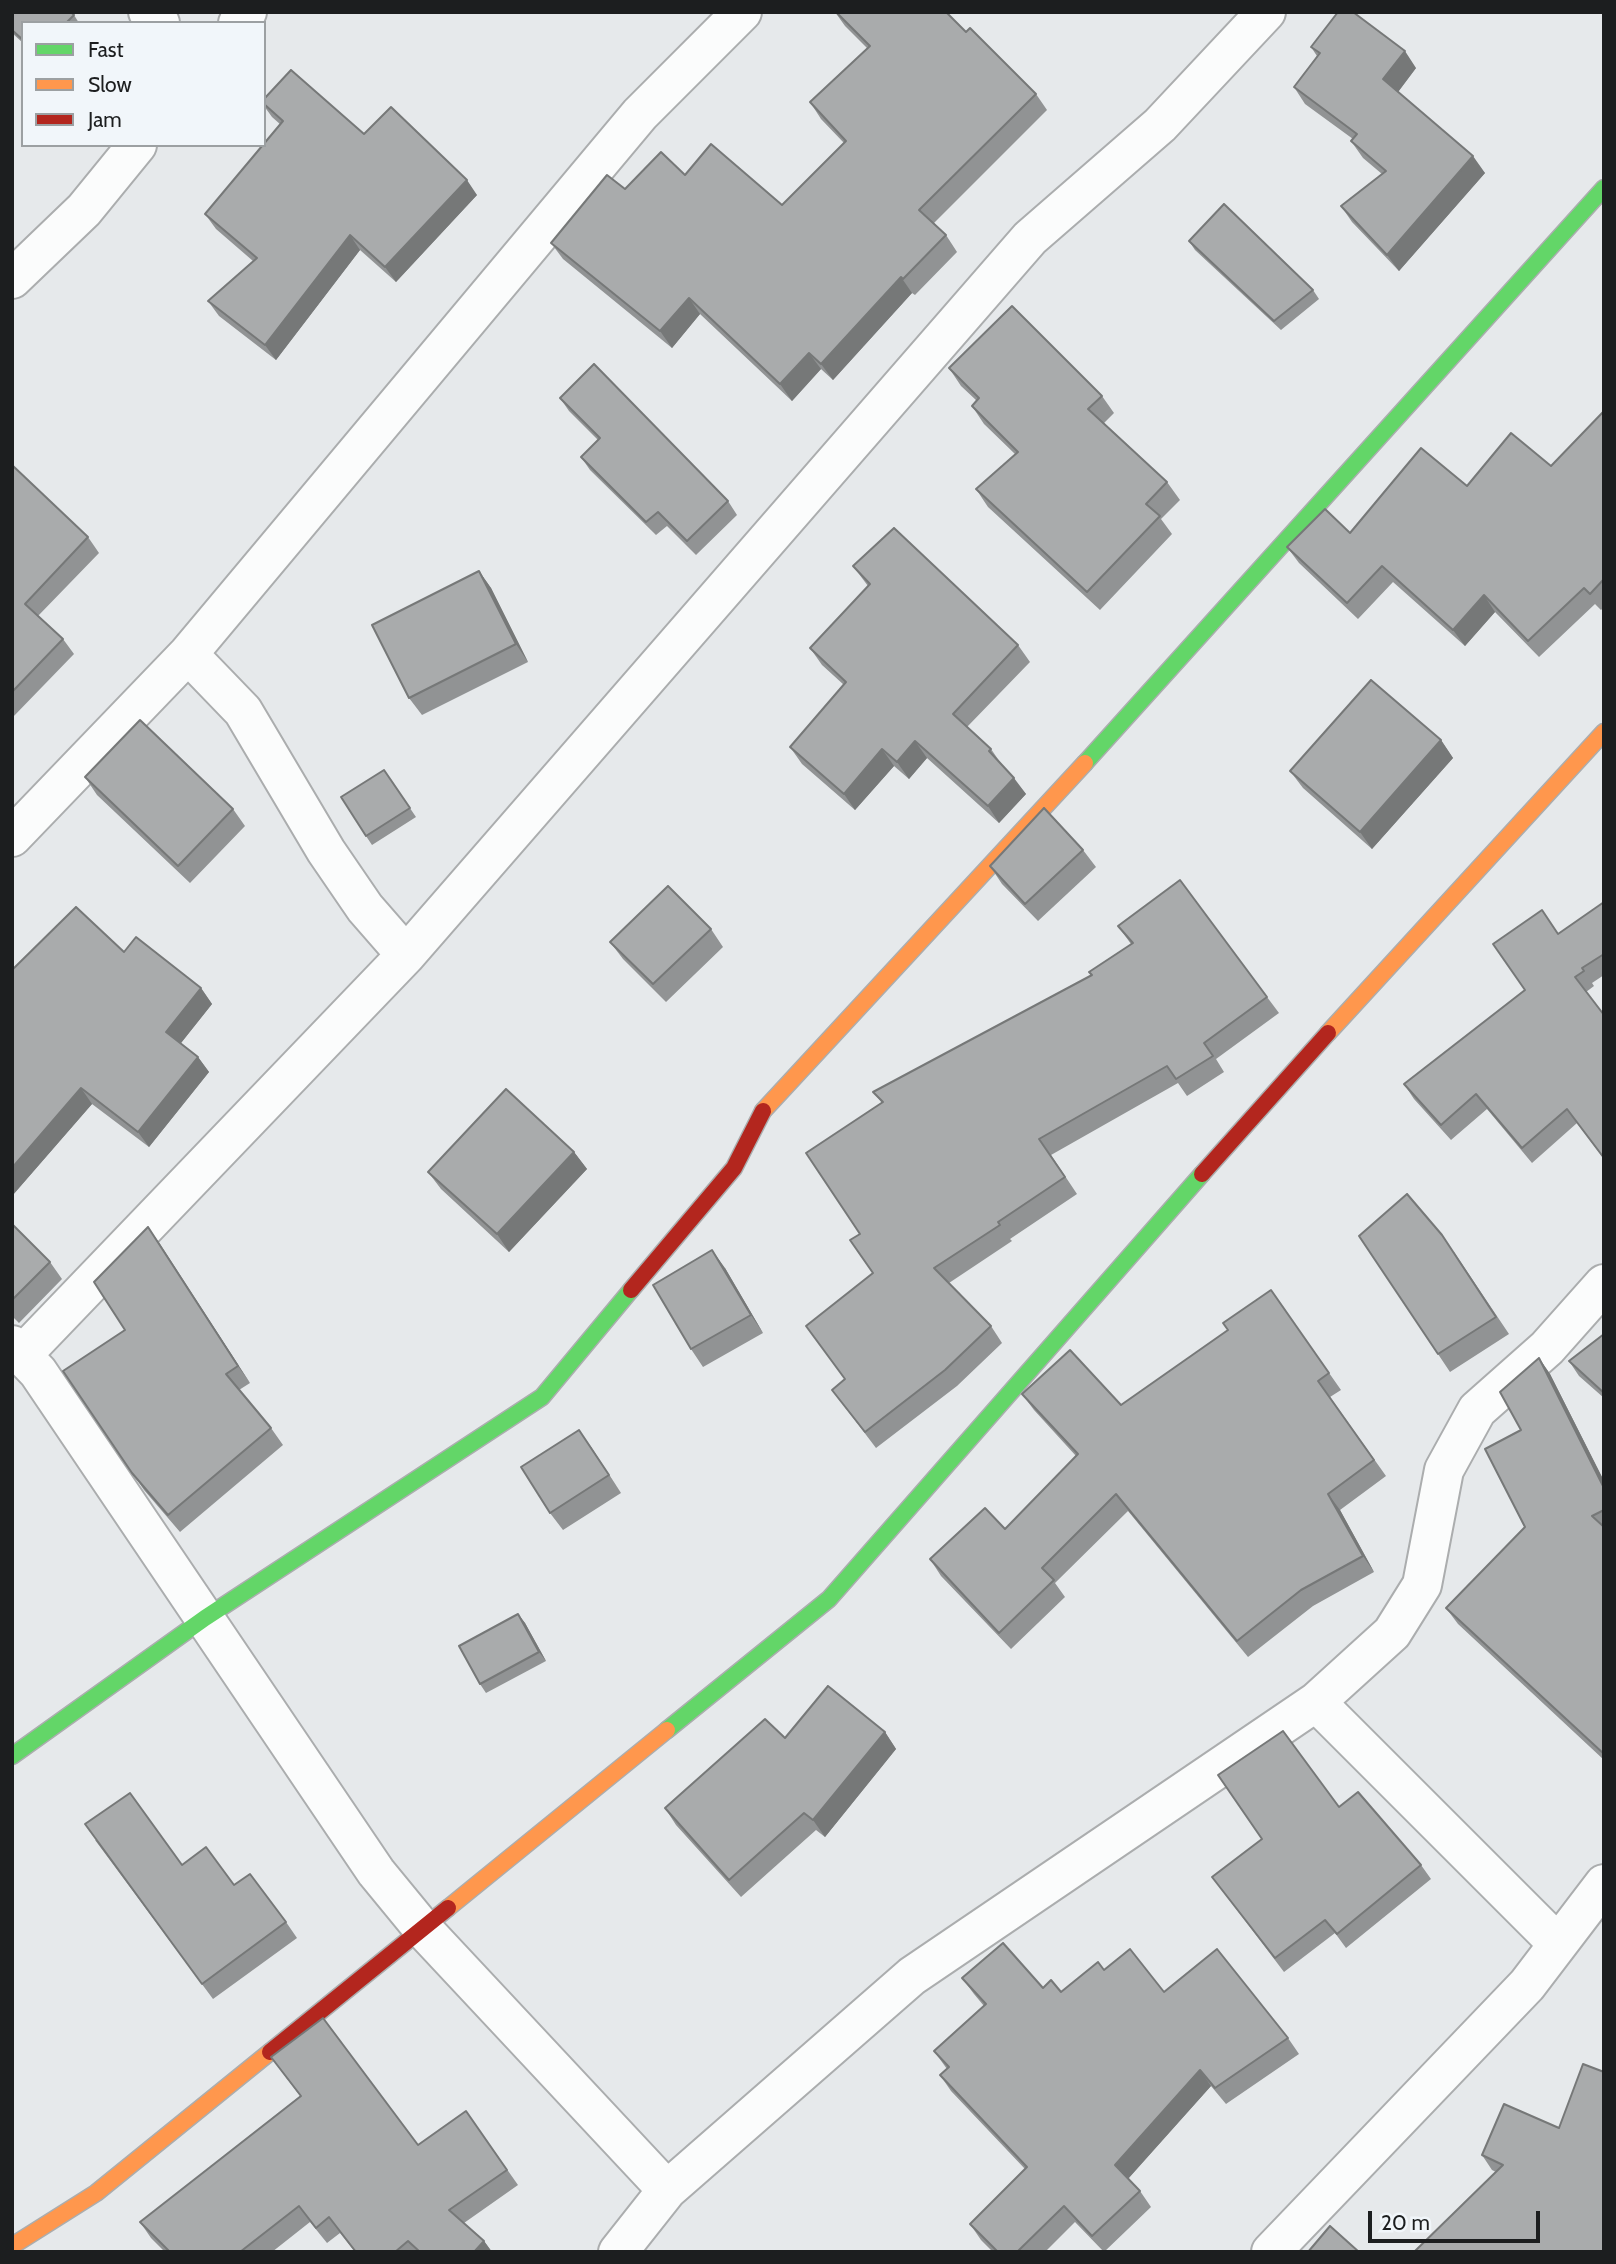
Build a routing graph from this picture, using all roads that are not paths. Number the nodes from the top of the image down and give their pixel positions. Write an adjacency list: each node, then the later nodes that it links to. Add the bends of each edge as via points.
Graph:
1 (742, 12): 6 (street, via 640,114)
2 (1266, 12): 9 (street, via 1160,125 1030,237)
3 (135, 147): 5 (street, via 84,210)
4 (1604, 188): 12 (street, via 1184,657 767,1104 734,1168 542,1397)
5 (12, 279)
6 (188, 654): 8 (street); 9 (street, via 243,711 326,851 365,908)
7 (1604, 732): 16 (street, via 1294,1069 829,1598)
8 (12, 836)
9 (406, 955): 11 (street)
10 (1604, 1284): 13 (street, via 1547,1348 1477,1409 1444,1470 1422,1585 1392,1633)
11 (17, 1350): 12 (street, via 38,1371)
12 (205, 1618): 14 (street); 16 (street, via 376,1872)
13 (1316, 1702): 17 (street); 18 (street, via 912,1976)
14 (12, 1756)
15 (1604, 1884): 17 (street)
16 (422, 1928): 18 (street); 19 (street, via 96,2193)
17 (1558, 1944): 21 (street, via 1527,1985)
18 (667, 2190): 20 (street)
19 (12, 2246)
20 (618, 2252)
21 (1271, 2252)

